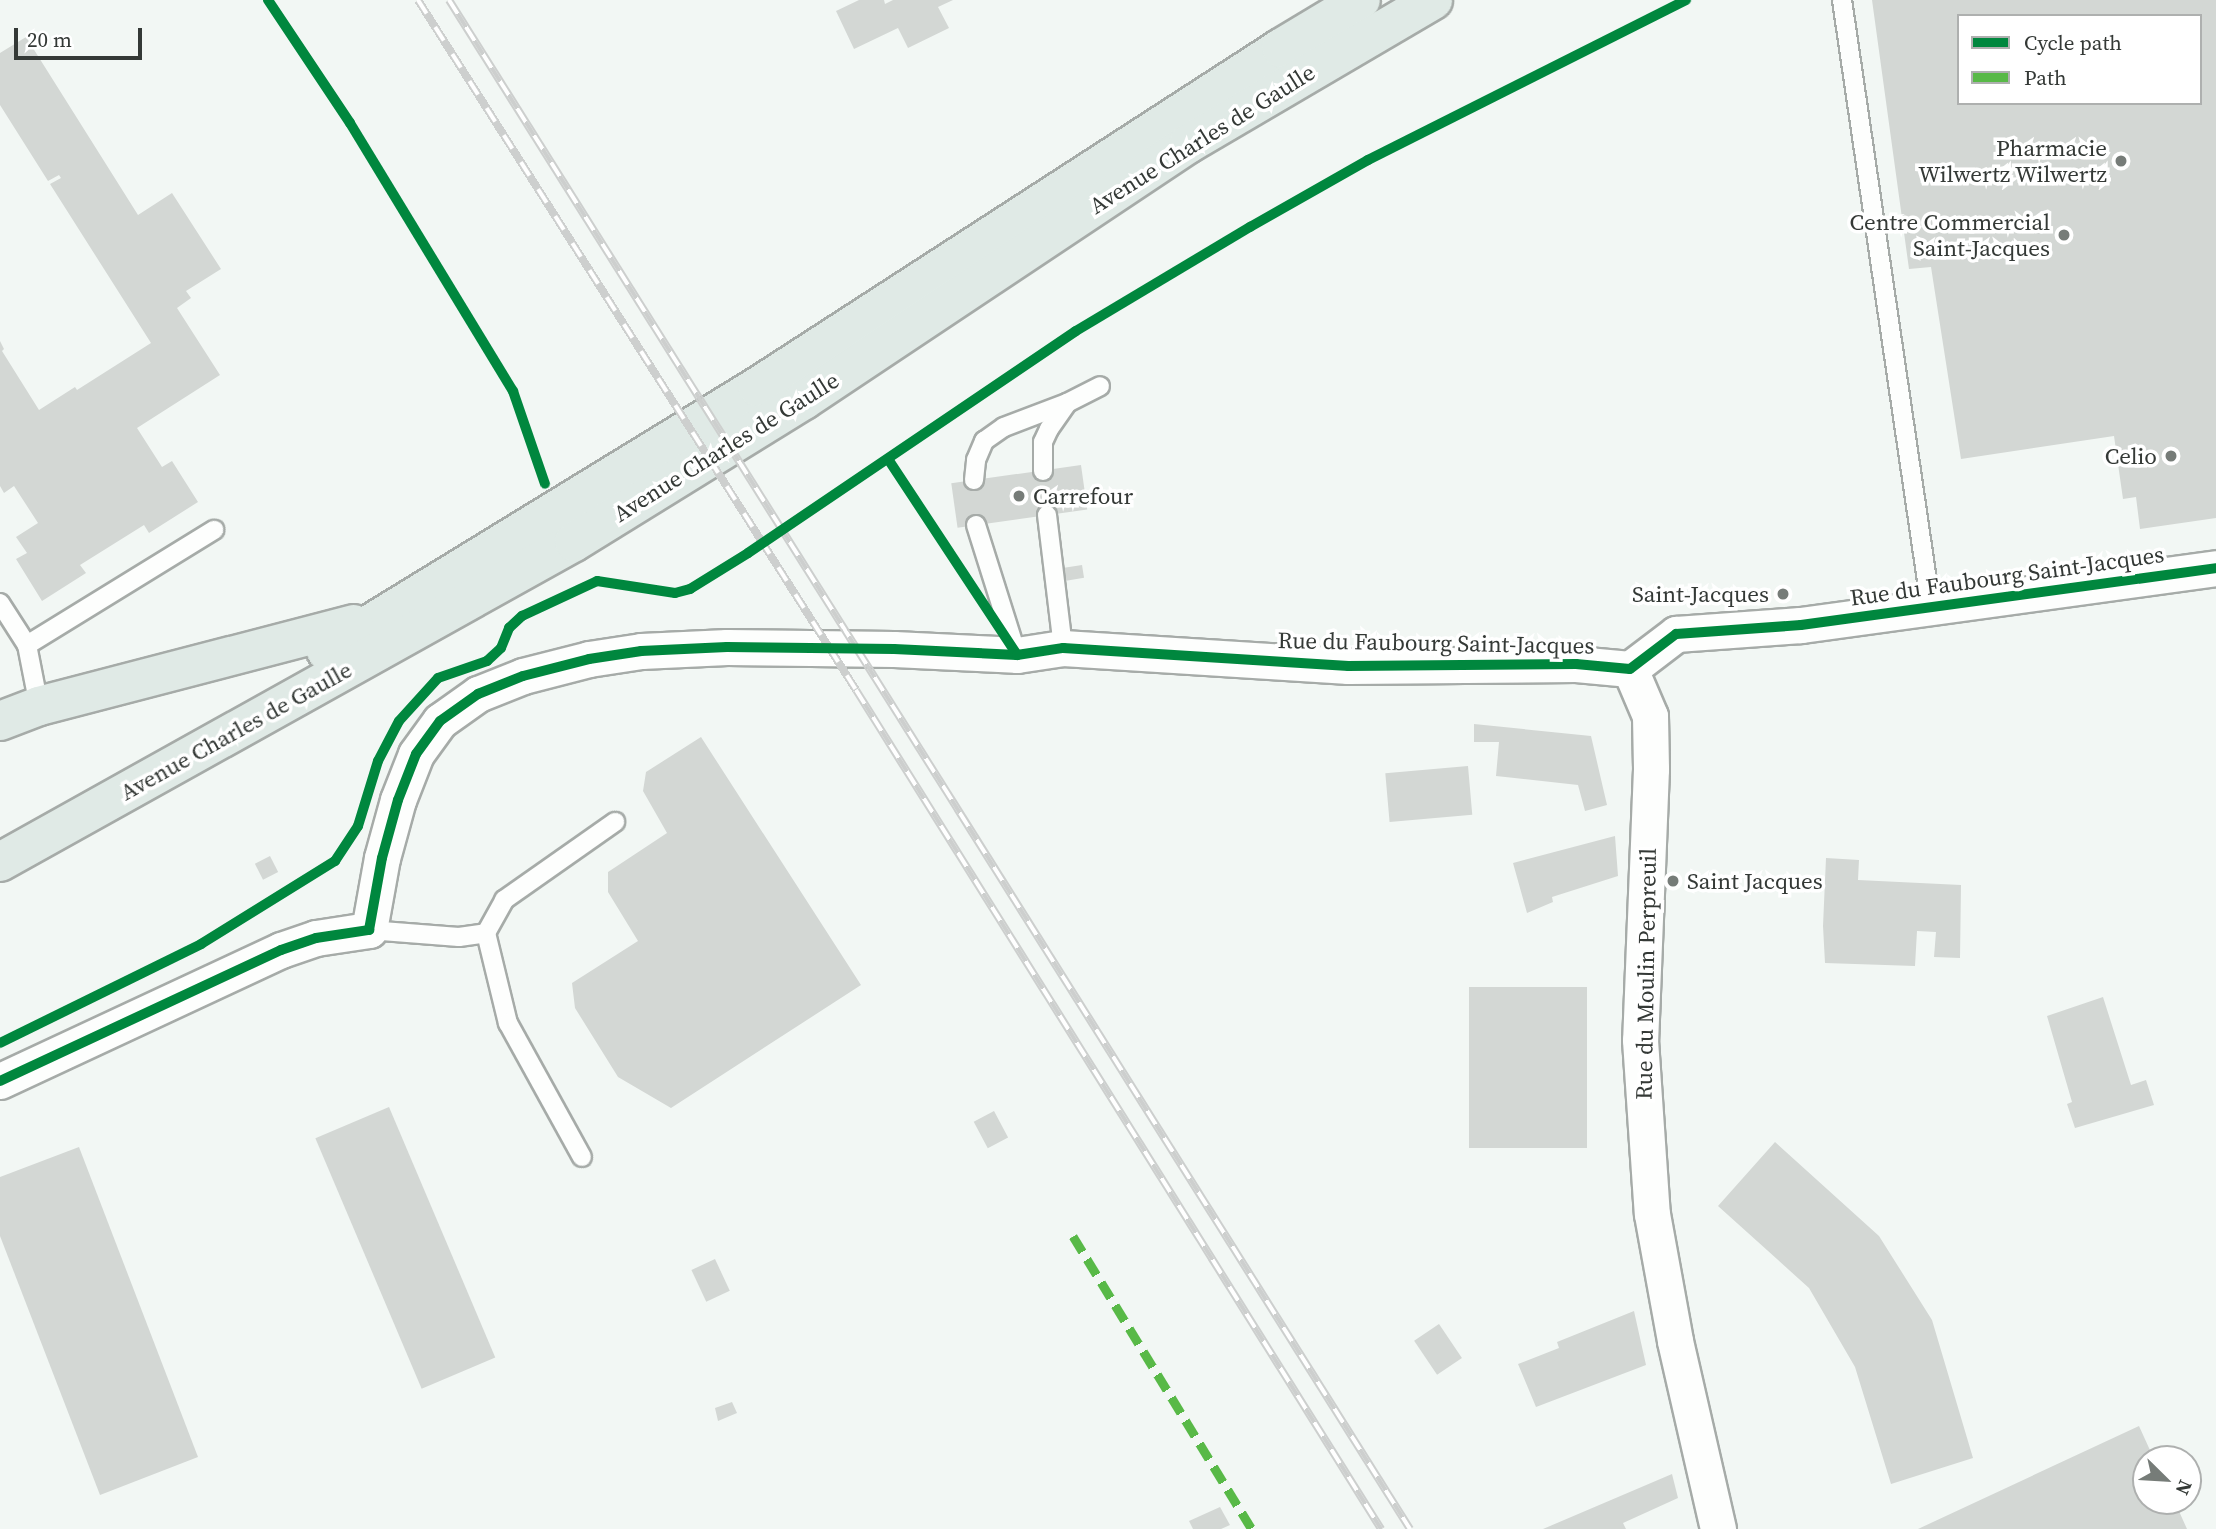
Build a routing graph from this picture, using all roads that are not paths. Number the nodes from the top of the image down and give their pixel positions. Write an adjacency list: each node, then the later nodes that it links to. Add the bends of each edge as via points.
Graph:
1 (1361, 0): 14 (main road, Avenue Charles de Gaulle, via 757,387)
2 (1433, 0): 23 (main road, Avenue Charles de Gaulle, via 1188,144 804,400 574,542)
3 (1842, 0): 13 (lane)
4 (1100, 386): 5 (lane)
5 (1067, 403): 6 (lane, via 1044,442); 7 (lane, via 1004,427 984,441 975,460)
6 (1043, 471)
7 (974, 480)
8 (1048, 515): 16 (lane)
9 (976, 525): 17 (lane)
10 (214, 530): 15 (lane)
11 (2216, 568): 13 (street, Rue du Faubourg Saint-Jacques)
12 (0, 603): 15 (lane)
13 (1931, 608): 18 (street, Rue du Faubourg Saint-Jacques, via 1801,625 1676,634)
14 (386, 615): 19 (main road); 22 (main road, Avenue Charles de Gaulle, via 69,806)
15 (27, 645): 19 (lane)
16 (1063, 648): 17 (street, Rue du Faubourg Saint-Jacques); 18 (street, Rue du Faubourg Saint-Jacques, via 1348,666 1576,664)
17 (1017, 655): 24 (street, Rue du Faubourg Saint-Jacques, via 789,647 641,651 523,676 478,694 440,721 416,754 382,858)
18 (1630, 668): 28 (street, Rue du Moulin Perpreuil, via 1650,716 1640,1040 1652,1214 1675,1341)
19 (38, 706): 20 (main road)
20 (0, 721)
21 (615, 822): 25 (lane, via 504,900)
22 (0, 840)
23 (0, 862)
24 (369, 930): 25 (lane, via 459,937); 26 (street, via 316,937 281,950)
25 (486, 933): 27 (lane, via 508,1023)
26 (0, 1081)
27 (582, 1157)
28 (1718, 1529)

